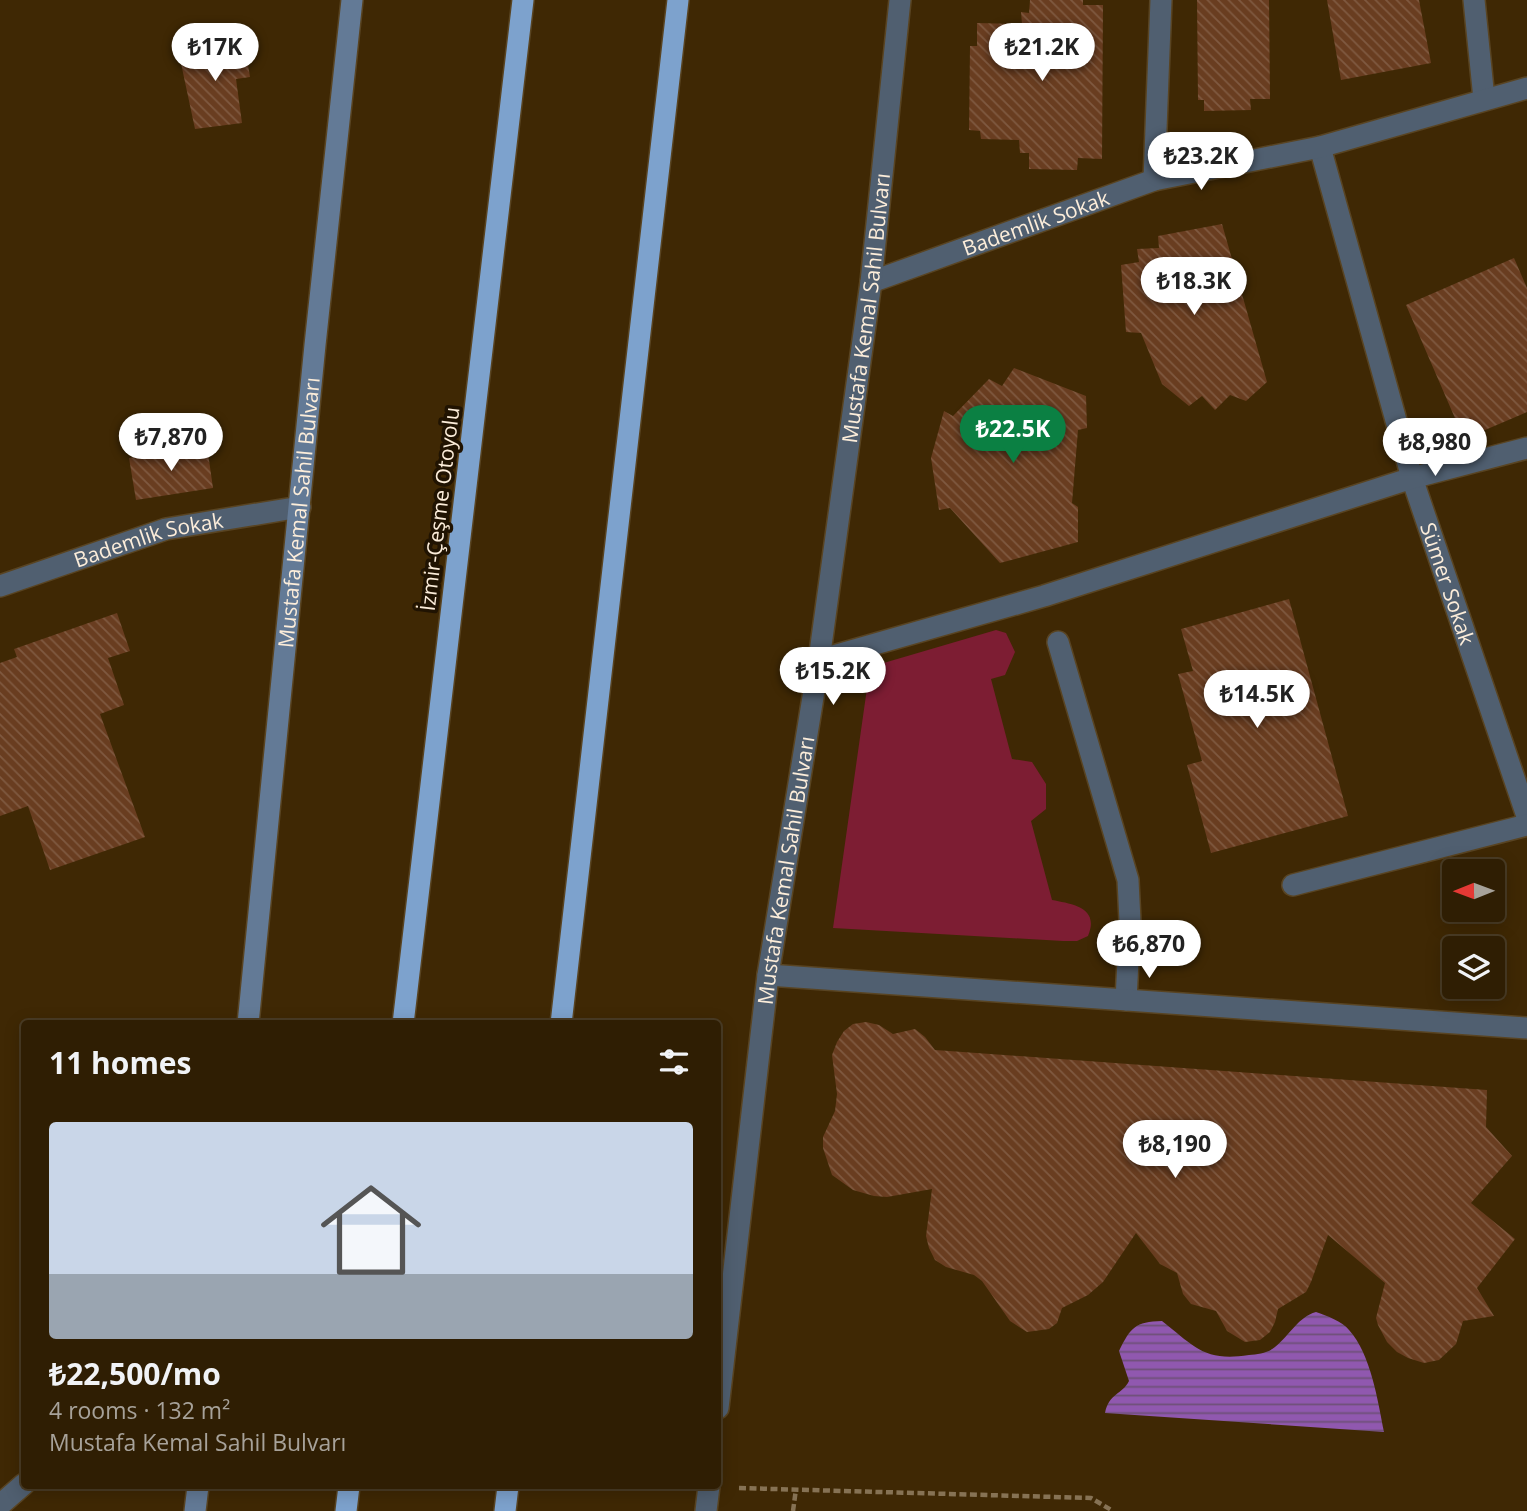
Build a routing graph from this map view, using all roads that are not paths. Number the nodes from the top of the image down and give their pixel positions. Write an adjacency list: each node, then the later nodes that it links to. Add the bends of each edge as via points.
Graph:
1 (352, 0): 14 (main road, Mustafa Kemal Sahil Bulvarı)
2 (523, 0): 24 (highway, İzmir-Çeşme Otoyolu)
3 (678, 0): 25 (highway)
4 (900, 0): 11 (street, Mustafa Kemal Sahil Bulvarı)
5 (1161, 0): 10 (street)
6 (1474, 0): 8 (street)
7 (1527, 88): 8 (street, Bademlik Sokak)
8 (1484, 99): 9 (street, Bademlik Sokak)
9 (1320, 148): 10 (street, Bademlik Sokak); 13 (street, Sümer Sokak)
10 (1154, 180): 11 (street, Bademlik Sokak)
11 (871, 282): 17 (street, Mustafa Kemal Sahil Bulvarı)
12 (1527, 448): 13 (street)
13 (1412, 478): 17 (street, via 1044,596); 18 (street, Sümer Sokak)
14 (300, 507): 15 (street, Bademlik Sokak, via 166,529); 23 (main road, Mustafa Kemal Sahil Bulvarı)
15 (0, 586)
16 (1058, 642): 22 (street, via 1128,880)
17 (819, 660): 21 (street, Mustafa Kemal Sahil Bulvarı)
18 (1527, 816)
19 (1527, 825): 20 (street)
20 (1293, 885)
21 (768, 975): 22 (street); 27 (street, Mustafa Kemal Sahil Bulvarı)
22 (1126, 1000): 26 (street)
23 (248, 1020)
24 (403, 1020)
25 (561, 1020)
26 (1527, 1028)
27 (721, 1382)
28 (21, 1487): 33 (street)
29 (198, 1489): 34 (main road)
30 (349, 1489): 35 (highway)
31 (508, 1489): 36 (highway)
32 (708, 1489): 37 (street)
33 (0, 1505)
34 (195, 1511)
35 (346, 1511)
36 (505, 1511)
37 (706, 1511)

